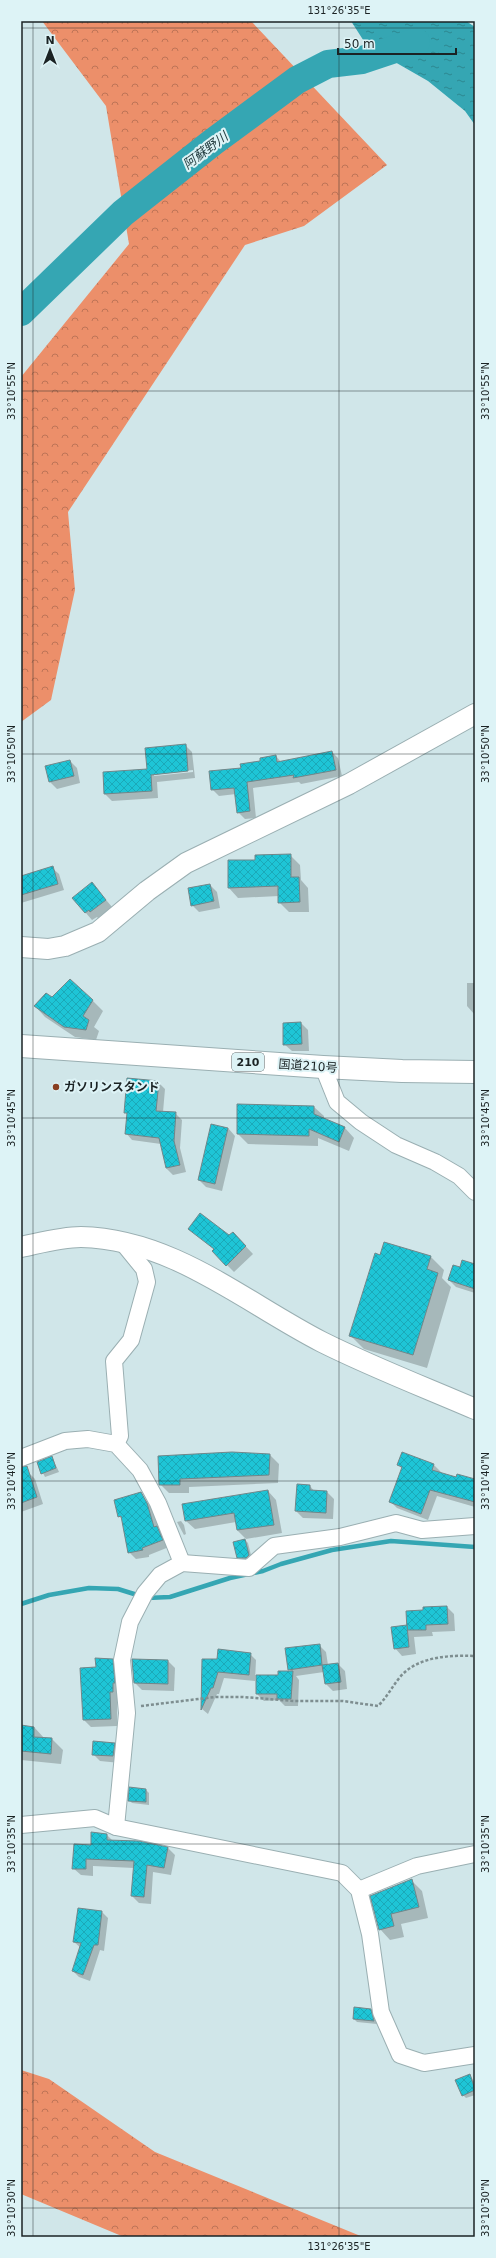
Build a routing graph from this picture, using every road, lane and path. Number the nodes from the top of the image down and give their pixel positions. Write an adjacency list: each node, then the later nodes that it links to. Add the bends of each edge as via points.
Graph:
1 (475, 714): 2 (street, via 343,787 186,863 147,891 98,932 65,946 48,949)
2 (21, 947)
3 (21, 1046): 4 (highway, 国道210号 / 210)
4 (323, 1067): 5 (highway, 国道210号 / 210); 6 (street, via 337,1102 396,1145 459,1176)
5 (475, 1072)
6 (475, 1192)
7 (122, 1242): 8 (street, via 80,1237 50,1240); 9 (street, via 173,1257 209,1275 322,1342); 10 (street, via 144,1269 148,1282 130,1340 114,1361 120,1436)
8 (21, 1247)
9 (475, 1409)
10 (116, 1444): 11 (street, via 88,1439 76,1440); 13 (street, via 140,1470 158,1504)
11 (21, 1458)
12 (475, 1526): 13 (street, via 422,1530 396,1523 340,1537 274,1546 249,1568)
13 (182, 1563): 17 (street, via 160,1575 145,1593 130,1622 122,1660 127,1713)
14 (475, 1656): 15 (path, via 432,1658 416,1665 401,1677 392,1692 378,1706 343,1701 243,1697 215,1697)
15 (137, 1706)
16 (21, 1826): 17 (street, via 95,1818)
17 (116, 1827): 19 (street, via 342,1873)
18 (475, 1854): 19 (street, via 416,1866)
19 (359, 1890): 20 (street, via 370,1934 381,2012 400,2055 424,2063)
20 (475, 2055)

